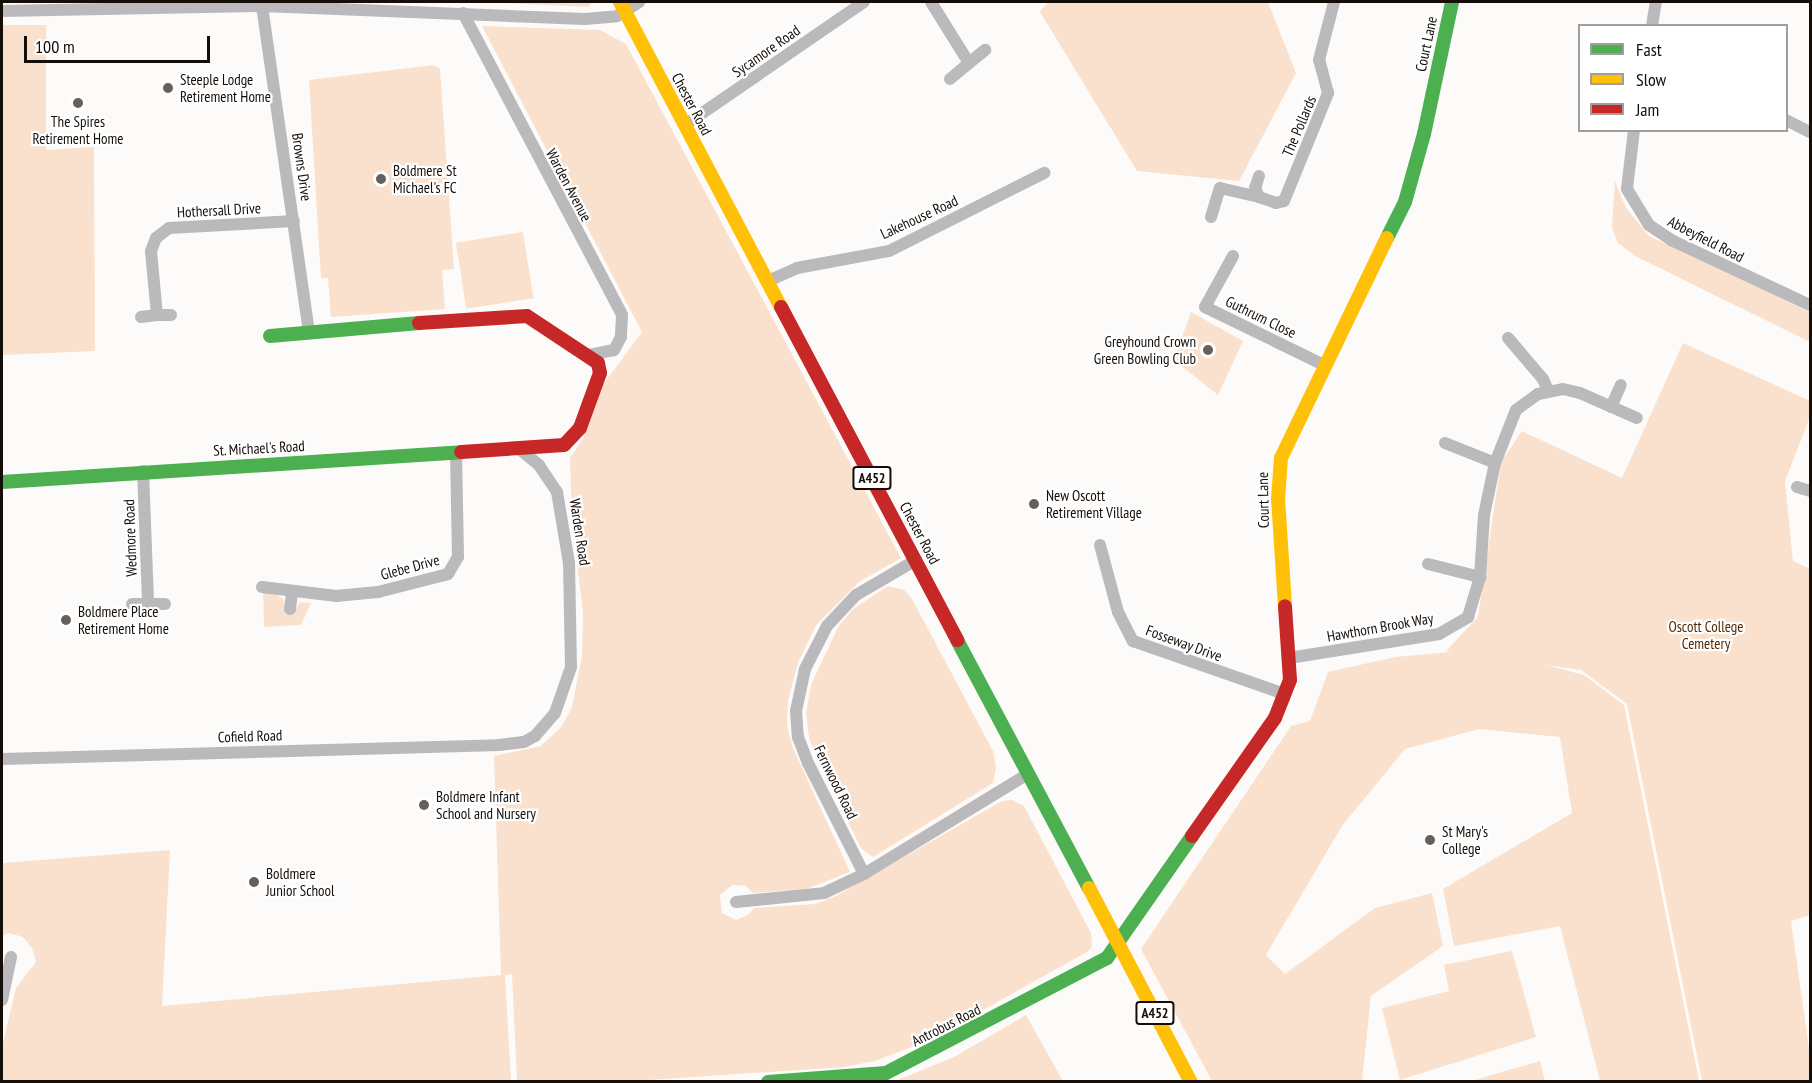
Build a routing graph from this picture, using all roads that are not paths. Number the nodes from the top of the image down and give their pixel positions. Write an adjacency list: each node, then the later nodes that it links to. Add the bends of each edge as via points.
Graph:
1 (639, 2): 8 (street)
2 (864, 2): 16 (street, Sycamore Road)
3 (931, 2): 13 (street)
4 (1334, 2): 21 (street, The Pollards, via 1319,60 1328,84 1325,103 1284,201 1276,203)
5 (1452, 2): 34 (main road, Court Lane, via 1405,202)
6 (1656, 2): 11 (street)
7 (262, 6): 9 (street); 10 (street); 23 (street, Browns Drive)
8 (622, 7): 10 (street, via 585,19); 16 (main road, Chester Road / A452)
9 (2, 11)
10 (463, 13): 33 (street, Warden Avenue, via 622,315 623,327 614,350)
11 (1652, 24)
12 (985, 50): 13 (street)
13 (969, 63): 14 (street)
14 (950, 79)
15 (1788, 121): 18 (street)
16 (685, 125): 25 (main road, Chester Road / A452)
17 (1634, 132): 26 (street, Abbeyfield Road, via 1627,189 1649,225 1671,240)
18 (1810, 132)
19 (1044, 173): 25 (street, Lakehouse Road, via 889,251 797,268)
20 (1259, 176): 21 (street, via 1255,188)
21 (1260, 197): 22 (street, The Pollards, via 1220,188)
22 (1211, 217)
23 (294, 221): 27 (street, Hothersall Drive, via 169,228 156,238 151,251); 30 (street, Browns Drive)
24 (1233, 256): 34 (street, Guthrum Close, via 1205,307)
25 (768, 281): 48 (main road, Chester Road / A452)
26 (1810, 305)
27 (157, 315): 28 (street); 29 (street)
28 (171, 315)
29 (141, 318)
30 (309, 333): 31 (main road); 33 (main road, via 513,314 528,316)
31 (270, 336)
32 (1508, 338): 36 (street, via 1531,354)
33 (589, 355): 40 (main road, via 598,363 600,373 576,435 564,445)
34 (1324, 364): 57 (main road, Court Lane, via 1288,439 1277,473)
35 (1621, 385): 37 (street)
36 (1548, 390): 37 (street, via 1580,393); 42 (street, Hawthorn Brook Way, via 1516,410)
37 (1611, 407): 38 (street)
38 (1636, 418)
39 (1445, 443): 42 (street)
40 (519, 449): 41 (main road, St. Michael's Road); 59 (street, Warden Road, via 539,465 557,492 569,563 571,667 564,693 544,729 524,742)
41 (456, 453): 43 (main road, St. Michael's Road); 52 (street, Glebe Drive, via 458,557 448,574 378,592 336,596)
42 (1495, 463): 50 (street, Hawthorn Brook Way, via 1484,515)
43 (143, 471): 44 (main road, St. Michael's Road); 54 (street, Wedmore Road)
44 (2, 482)
45 (1797, 486): 46 (street)
46 (1810, 491)
47 (1100, 545): 58 (street, Fosseway Drive, via 1118,612 1133,641 1279,692)
48 (916, 560): 61 (main road, Chester Road / A452); 62 (street, Fernwood Road, via 856,595 826,626 805,669 796,711 798,737 808,763)
49 (1428, 564): 50 (street)
50 (1480, 578): 57 (street, Hawthorn Brook Way, via 1468,617 1439,634)
51 (262, 587): 52 (street, Glebe Drive)
52 (292, 592): 56 (street)
53 (132, 604): 54 (street)
54 (148, 604): 55 (street)
55 (165, 604)
56 (290, 609)
57 (1289, 658): 58 (main road, Court Lane, via 1290,680)
58 (1284, 698): 64 (main road, Court Lane, via 1264,735)
59 (499, 745): 60 (street, Cofield Road)
60 (2, 759)
61 (1028, 774): 62 (street); 64 (main road, Chester Road / A452)
62 (864, 874): 63 (street, via 824,893)
63 (736, 902)
64 (1120, 944): 67 (main road, Antrobus Road, via 1101,961 886,1073); 68 (main road, Chester Road / A452)
65 (11, 957): 66 (street)
66 (2, 1000)
67 (768, 1082)
68 (1191, 1082)

